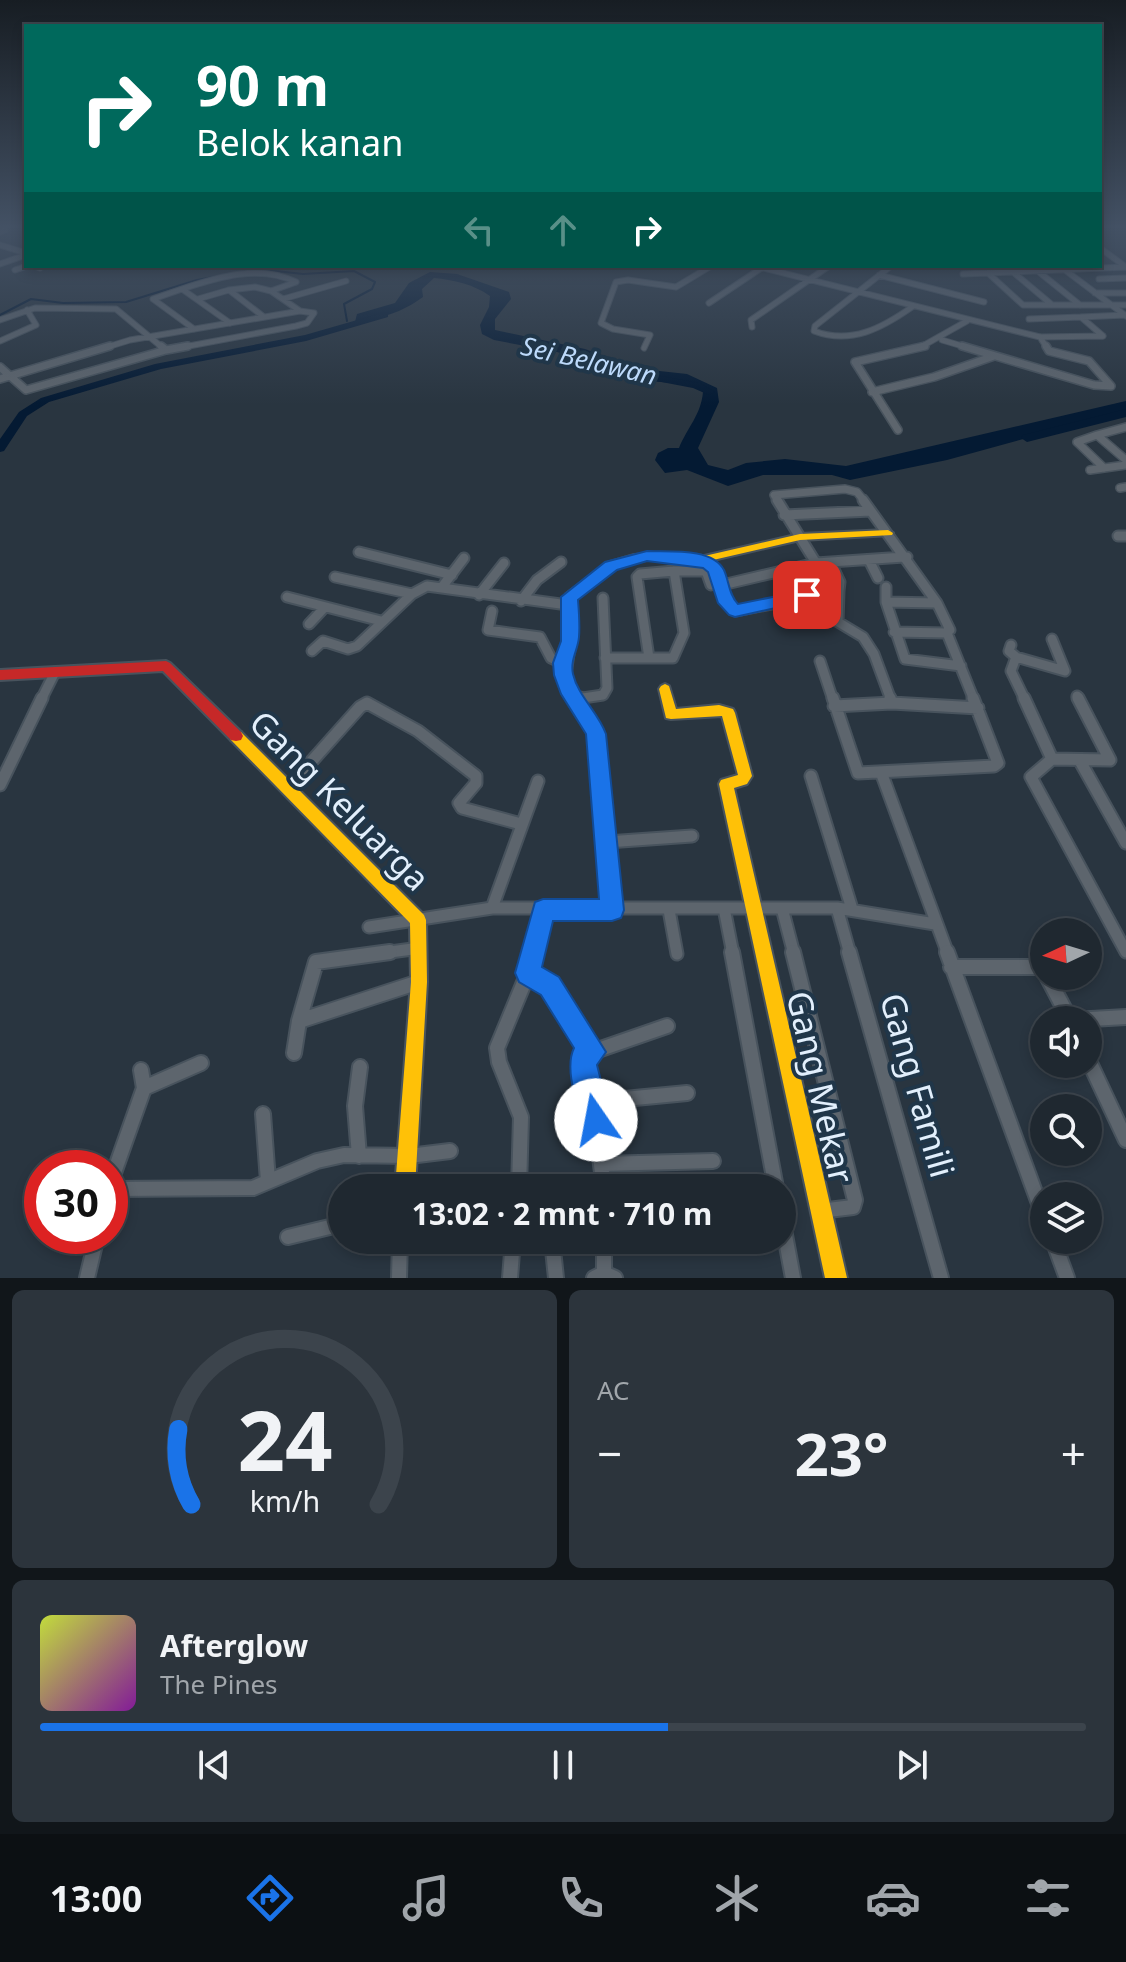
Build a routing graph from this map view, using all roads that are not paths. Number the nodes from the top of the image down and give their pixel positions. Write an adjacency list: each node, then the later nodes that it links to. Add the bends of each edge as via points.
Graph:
1 (198, 286): 14 (street)
2 (284, 286): 16 (street)
3 (330, 286): 21 (street)
4 (615, 286): 44 (street, via 601,323 650,335)
5 (734, 286): 23 (street)
6 (800, 286): 38 (street, via 751,320)
7 (829, 286): 17 (street)
8 (866, 286): 17 (street)
9 (920, 286): 22 (street)
10 (1002, 286): 24 (street, via 1023,305)
11 (1029, 286): 24 (street)
12 (1057, 286): 25 (street)
13 (1085, 286): 18 (street)
14 (182, 289): 20 (street); 39 (street, via 153,299)
15 (229, 290): 16 (street); 20 (street); 32 (street)
16 (271, 291): 21 (street)
17 (857, 293): 28 (street); 28 (street, via 814,331 832,336 869,332)
18 (1095, 293): 19 (street); 26 (street)
19 (1126, 293)
20 (198, 299): 37 (street)
21 (283, 299): 30 (street)
22 (984, 302)
23 (709, 303)
24 (1051, 304): 25 (street)
25 (1080, 305): 26 (street)
26 (1112, 305): 27 (street); 31 (street)
27 (1126, 305)
28 (912, 307): 36 (street)
29 (27, 310): 35 (street); 40 (street, via 116,309); 43 (street, via 36,325)
30 (300, 311): 32 (street); 45 (street, via 314,315 296,326)
31 (1126, 316): 33 (street)
32 (264, 317): 37 (street)
33 (1081, 317): 34 (street); 41 (street, via 1103,336)
34 (1029, 319)
35 (0, 320)
36 (967, 321): 41 (street); 42 (street)
37 (230, 323): 39 (street)
38 (752, 327)
39 (194, 329): 40 (street)
40 (151, 337): 45 (street); 48 (street)
41 (1040, 337): 46 (street, via 1049,351 1089,361 1111,386)
42 (942, 340): 46 (street); 50 (street, via 855,362)
43 (0, 341)
44 (644, 348)
45 (166, 350): 48 (street, via 33,389 22,389)
46 (994, 356): 50 (street)
47 (0, 367): 48 (street)
48 (10, 376): 49 (street)
49 (0, 379)
50 (872, 392): 52 (street)
51 (1125, 428): 53 (street)
52 (898, 430)
53 (1097, 435): 54 (street); 55 (street, via 1077,442)
54 (1126, 463): 55 (street)
55 (1104, 468): 56 (street)
56 (1090, 470)
57 (871, 511): 58 (street); 58 (street, via 850,490 776,494); 59 (street)
58 (784, 515): 60 (street)
59 (888, 533): 60 (street); 62 (street)
60 (800, 537): 64 (street); 68 (street)
61 (359, 552): 71 (street)
62 (907, 557): 65 (street); 85 (street)
63 (464, 558): 71 (street)
64 (700, 560): 75 (street, via 715,569); 86 (street, via 624,560 574,593)
65 (869, 560): 69 (street); 73 (street)
66 (561, 562): 83 (street)
67 (504, 563): 80 (street)
68 (816, 563): 69 (street); 75 (street)
69 (831, 563): 78 (street)
70 (674, 571): 74 (street, via 706,571); 97 (street, via 682,643 673,658); 97 (street, via 637,577)
71 (452, 575): 76 (street)
72 (335, 577): 79 (street)
73 (878, 578)
74 (711, 585)
75 (722, 585): 78 (street, via 726,603 735,611)
76 (442, 587): 79 (street, via 427,586); 80 (street)
77 (886, 587): 84 (street)
78 (839, 591): 107 (street, via 839,625 863,637)
79 (412, 594): 89 (street)
80 (479, 595): 83 (street)
81 (287, 597): 87 (street)
82 (603, 598): 96 (street)
83 (521, 601): 86 (street)
84 (886, 602): 85 (street); 92 (street)
85 (937, 603): 91 (street)
86 (568, 605): 100 (street, via 570,641)
87 (324, 608): 89 (street); 90 (street)
88 (492, 611): 100 (street, via 488,630 540,637 551,658)
89 (381, 621): 95 (street, via 352,649 323,641)
90 (309, 624)
91 (950, 630)
92 (894, 632): 101 (street, via 910,662); 101 (street, via 947,633)
93 (1052, 639): 98 (street, via 1065,671)
94 (1011, 645): 98 (street)
95 (312, 651)
96 (605, 658): 97 (street); 106 (street, via 605,693)
97 (649, 658)
98 (1014, 660): 110 (street, via 1012,674)
99 (820, 661): 108 (street)
100 (562, 663): 106 (street)
101 (961, 666): 109 (street)
102 (55, 672): 103 (street); 114 (street); 116 (street, Gang Keluarga, via 166,666)
103 (0, 675)
104 (665, 689): 123 (street, Gang Mekar, via 671,714 728,713 745,776 726,784)
105 (1077, 696): 111 (street, via 1110,757)
106 (576, 699): 119 (street, via 596,734)
107 (892, 703): 108 (street); 109 (street)
108 (834, 706): 112 (street, via 855,771)
109 (978, 708): 112 (street, via 998,763 994,766)
110 (1052, 759): 111 (street); 133 (street, via 1031,779)
111 (1080, 761): 120 (street)
112 (881, 772): 130 (street)
113 (811, 776): 125 (street, Gang Famili)
114 (2, 779)
115 (538, 781): 117 (street)
116 (287, 789): 117 (street, via 367,703 418,731 476,776 459,803 462,808); 129 (street, Gang Keluarga)
117 (521, 824): 121 (street)
118 (692, 836): 119 (street)
119 (607, 842): 127 (street)
120 (1126, 843)
121 (492, 908): 126 (street); 129 (street)
122 (724, 908): 123 (street); 128 (street); 163 (street)
123 (752, 908): 124 (street); 167 (street, Gang Mekar)
124 (782, 908): 125 (street); 167 (street, via 855,1200 847,1209)
125 (844, 908): 130 (street); 184 (street, Gang Famili)
126 (543, 910): 127 (street); 137 (street)
127 (612, 910): 128 (street)
128 (669, 910): 134 (street)
129 (418, 920): 131 (street); 132 (street, Gang Keluarga)
130 (935, 924): 135 (street)
131 (369, 927)
132 (420, 948): 138 (street, Gang Keluarga); 141 (street, via 316,962)
133 (1126, 952)
134 (677, 955)
135 (951, 967): 136 (street); 165 (street)
136 (1030, 967)
137 (528, 973): 143 (street, via 550,986); 161 (street, via 497,1048 521,1117)
138 (419, 982): 141 (street); 157 (street, Gang Keluarga)
139 (1126, 1017): 140 (street)
140 (1102, 1018)
141 (299, 1021): 144 (street)
142 (667, 1026): 143 (street)
143 (592, 1052): 151 (street, via 583,1058)
144 (294, 1053)
145 (201, 1063): 149 (street)
146 (360, 1067): 156 (street, via 355,1106)
147 (141, 1070): 149 (street)
148 (1097, 1078): 153 (street)
149 (144, 1088): 154 (street)
150 (687, 1093): 151 (street)
151 (593, 1102): 159 (street)
152 (263, 1114): 164 (street)
153 (1126, 1140)
154 (122, 1150)
155 (450, 1151): 157 (street)
156 (359, 1156): 157 (street); 164 (street, via 317,1161)
157 (409, 1156): 160 (street, Gang Keluarga)
158 (713, 1161): 159 (street)
159 (602, 1164): 162 (street)
160 (407, 1174)
161 (519, 1174)
162 (603, 1174)
163 (773, 1174)
164 (268, 1181): 166 (street, via 235,1190)
165 (1031, 1182)
166 (128, 1186)
167 (820, 1211): 183 (street, Gang Mekar)
168 (328, 1227): 169 (street)
169 (288, 1237)
170 (93, 1254): 178 (street)
171 (400, 1254): 179 (street)
172 (512, 1254): 180 (street)
173 (553, 1254): 181 (street)
174 (604, 1254): 177 (street)
175 (789, 1254): 182 (street)
176 (1058, 1254): 185 (street)
177 (604, 1276)
178 (87, 1278)
179 (399, 1278)
180 (510, 1278)
181 (556, 1278)
182 (793, 1278)
183 (836, 1278)
184 (941, 1278)
185 (1067, 1278)

